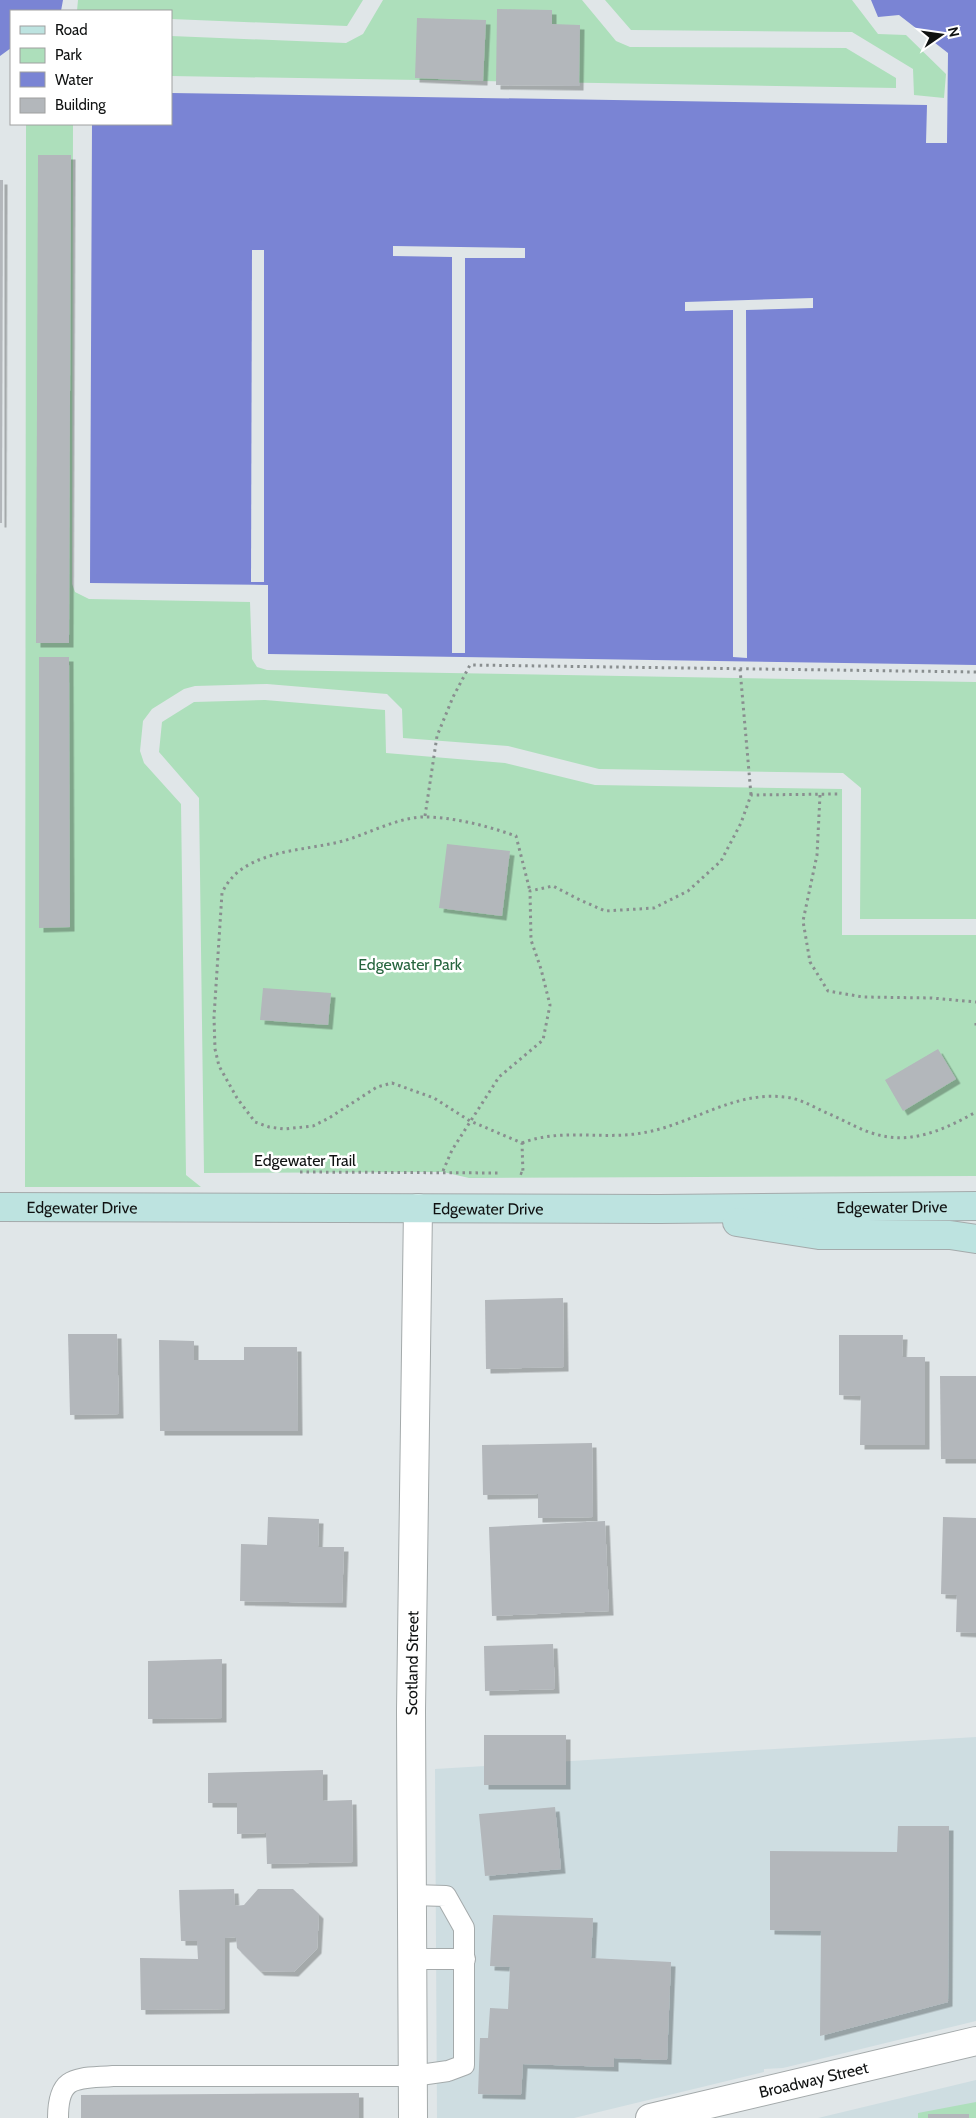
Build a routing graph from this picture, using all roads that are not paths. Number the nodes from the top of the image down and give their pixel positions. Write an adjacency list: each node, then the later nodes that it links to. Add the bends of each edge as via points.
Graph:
1 (0, 1206): 3 (main road, Edgewater Drive)
2 (976, 1206): 4 (main road, Edgewater Drive)
3 (418, 1208): 4 (main road, Edgewater Drive); 6 (street, Scotland Street, via 411,1711)
4 (658, 1209): 5 (main road, via 819,1234 950,1235)
5 (976, 1239)
6 (412, 1895): 7 (street, Scotland Street); 8 (lane, via 446,1896 464,1928)
7 (412, 1959): 8 (lane); 10 (street, Scotland Street)
8 (465, 1959): 10 (lane, via 464,2065)
9 (976, 2040): 11 (street, Broadway Street)
10 (413, 2076): 12 (lane, via 113,2076 75,2079 64,2086); 13 (street, Scotland Street)
11 (752, 2106): 14 (street, Broadway Street)
12 (58, 2118)
13 (413, 2118)
14 (650, 2118)

